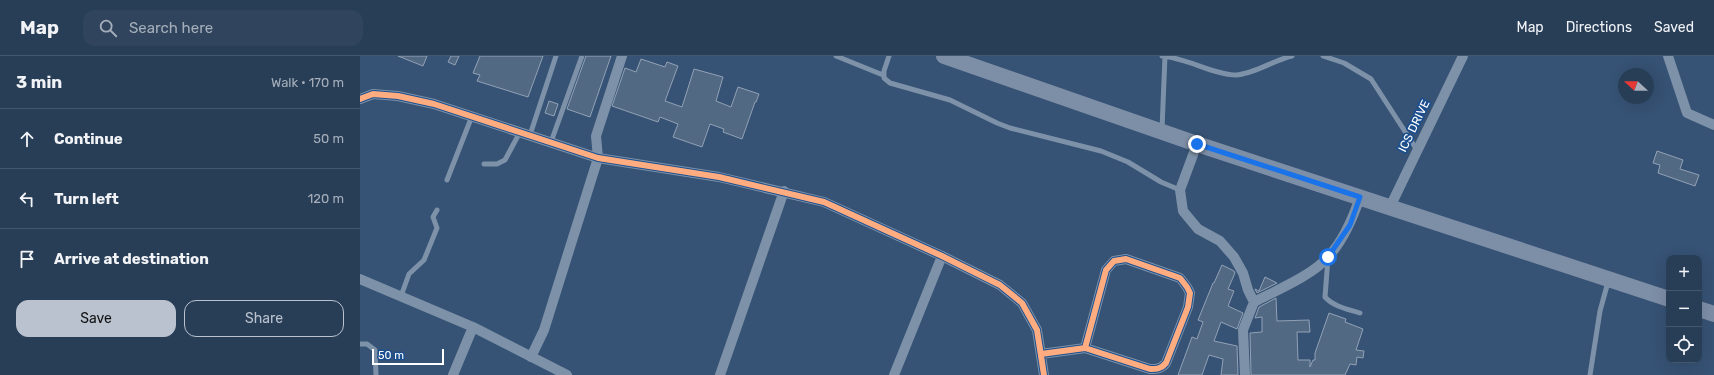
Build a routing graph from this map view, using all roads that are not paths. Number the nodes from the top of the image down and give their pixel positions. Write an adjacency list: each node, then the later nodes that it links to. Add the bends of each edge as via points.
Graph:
1 (556, 56): 17 (lane)
2 (582, 56): 18 (lane)
3 (622, 56): 21 (street, via 596,136)
4 (836, 56): 12 (lane)
5 (889, 56): 12 (lane)
6 (944, 56): 16 (main road)
7 (1163, 56): 8 (lane, via 1238,75); 16 (lane)
8 (1292, 56)
9 (1323, 56): 20 (lane, via 1344,63 1371,79)
10 (1463, 56): 20 (street, ICS DRIVE)
11 (1668, 56): 15 (street, via 1687,113)
12 (883, 75): 24 (lane, via 890,83 950,100 1010,128 1101,151)
13 (360, 99): 14 (street, via 373,94 398,96)
14 (472, 116): 17 (street); 23 (lane)
15 (1714, 125)
16 (1162, 131): 19 (main road)
17 (525, 134): 18 (street); 22 (lane, via 505,160 497,164)
18 (551, 142): 21 (street)
19 (1197, 144): 24 (street); 26 (main road)
20 (1417, 150): 27 (street, ICS DRIVE)
21 (598, 158): 25 (street); 43 (street, via 544,330)
22 (484, 164)
23 (447, 180)
24 (1180, 190): 35 (street, via 1183,211 1198,229 1220,241 1234,256)
25 (784, 191): 29 (street, via 824,202); 47 (street)
26 (1360, 197): 27 (main road); 30 (street, via 1350,225)
27 (1390, 207): 31 (main road)
28 (437, 210): 33 (lane, via 433,217 437,228 424,260 410,274)
29 (942, 256): 42 (street, via 1000,285 1022,303 1037,330); 48 (street)
30 (1328, 257): 35 (street, via 1309,272); 37 (lane, via 1326,297 1335,305)
31 (1609, 279): 34 (main road); 51 (lane, via 1600,311)
32 (360, 281): 33 (street)
33 (401, 296): 39 (street)
34 (1666, 298)
35 (1254, 302): 50 (street, via 1243,330)
36 (1702, 310): 38 (main road)
37 (1360, 313)
38 (1714, 314)
39 (473, 327): 43 (street); 45 (street)
40 (360, 344): 44 (lane, via 367,344 375,350)
41 (1085, 348): 41 (street, via 1106,270 1114,261 1126,259 1167,273 1180,278 1187,287 1190,293 1188,307 1166,363 1162,367 1150,369); 42 (street)
42 (1041, 354): 49 (street)
43 (531, 357): 46 (street)
44 (376, 375)
45 (454, 375)
46 (567, 375)
47 (720, 375)
48 (894, 375)
49 (1044, 375)
50 (1245, 375)
51 (1590, 375)

